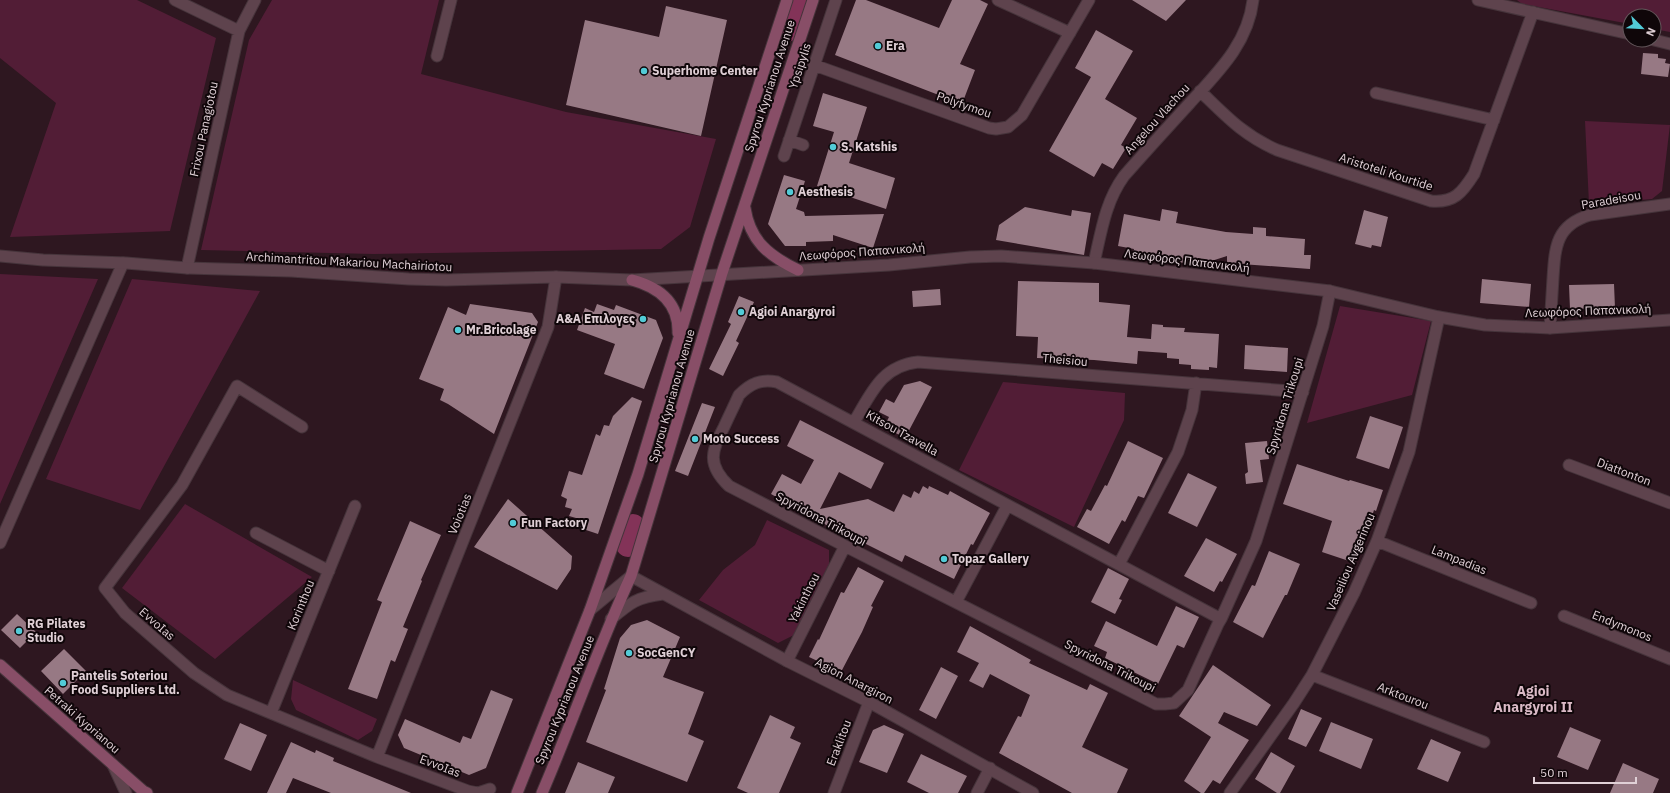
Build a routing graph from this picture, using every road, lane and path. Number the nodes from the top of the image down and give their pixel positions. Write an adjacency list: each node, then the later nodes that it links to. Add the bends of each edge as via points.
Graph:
1 (175, 0): 12 (street)
2 (255, 0): 12 (street, Frixou Panagiotou)
3 (452, 0): 15 (street)
4 (787, 0): 31 (main road, Spyrou Kyprianou Avenue)
5 (813, 0): 24 (main road, Spyrou Kyprianou Avenue)
6 (836, 0): 16 (street, Ypsipylis)
7 (998, 0): 14 (street)
8 (1089, 0): 14 (street, Polyfymou)
9 (1252, 0): 17 (street, Angelou Vlachou, via 1249,21 1241,39 1224,65)
10 (1478, 0): 11 (street)
11 (1533, 12): 13 (street); 19 (street, Aristoteli Kourtide)
12 (239, 31): 28 (street, Frixou Panagiotou)
13 (1622, 32)
14 (1070, 33): 16 (street, Polyfymou, via 1028,107 1015,123 1002,129 989,128)
15 (436, 56)
16 (814, 65): 20 (street, Ypsipylis)
17 (1200, 91): 19 (street, Aristoteli Kourtide, via 1238,127 1258,141 1277,150 1431,201 1442,202 1457,196 1467,186); 27 (street, Angelou Vlachou, via 1124,176 1115,190 1105,216)
18 (1376, 93): 19 (street)
19 (1494, 120)
20 (789, 140): 21 (street); 22 (street, Ypsipylis)
21 (803, 145)
22 (784, 156)
23 (1670, 204): 37 (street, Paradeisou, via 1590,215 1567,227 1559,238 1554,252)
24 (744, 205): 29 (main road, via 749,228 755,238 776,258); 30 (main road, Spyrou Kyprianou Avenue)
25 (0, 256): 26 (street, Archimantritou Makariou Machairiotou)
26 (123, 262): 28 (street, Archimantritou Makariou Machairiotou); 50 (street)
27 (1094, 263): 29 (street, Λεωφόρος Παπανικολή, via 1001,256); 34 (street, Λεωφόρος Παπανικολή)
28 (187, 268): 32 (street, Archimantritou Makariou Machairiotou, via 291,271 431,280)
29 (798, 270): 30 (street, Λεωφόρος Παπανικολή)
30 (722, 273): 31 (street, Λεωφόρος Παπανικολή); 54 (main road, Spyrou Kyprianou Avenue)
31 (698, 275): 33 (street, Archimantritou Makariou Machairiotou); 38 (main road, Spyrou Kyprianou Avenue)
32 (556, 277): 33 (street, Archimantritou Makariou Machairiotou); 69 (street, Voiotias, via 548,327)
33 (632, 280): 38 (main road, via 652,287 667,299 675,316)
34 (1330, 291): 35 (street, Λεωφόρος Παπανικολή); 40 (street, Spyridona Trikoupi, via 1323,326)
35 (1439, 317): 37 (street, Λεωφόρος Παπανικολή, via 1485,325); 49 (street, Vaseiliou Avgerinou, via 1409,452)
36 (1670, 320): 37 (street, Λεωφόρος Παπανικολή)
37 (1550, 328)
38 (678, 339): 58 (main road, Spyrou Kyprianou Avenue, via 638,474)
39 (1196, 383): 40 (street, Theisiou); 41 (street, Theisiou, via 928,362 909,363 890,371 878,383); 52 (street, via 1192,410 1178,452)
40 (1303, 392): 61 (street, Spyridona Trikoupi, via 1256,541)
41 (854, 422): 43 (street, Kitsou Tzavella, via 784,384 768,380 759,381 739,395 716,442); 47 (street, Kitsou Tzavella)
42 (302, 427): 67 (street, EvvoIas, via 237,386 182,485 105,588 125,613 194,673 227,695)
43 (714, 465): 51 (street, Spyridona Trikoupi, via 729,486)
44 (1569, 465): 45 (street, Diattonton)
45 (1670, 503)
46 (355, 506): 53 (street, Korinthou)
47 (1007, 506): 52 (street, Kitsou Tzavella); 56 (street)
48 (256, 533): 53 (street)
49 (1377, 541): 57 (street, Lampadias); 65 (street, Vaseiliou Avgerinou, via 1354,593)
50 (0, 543)
51 (845, 546): 56 (street, Spyridona Trikoupi); 63 (street, Yakinthou)
52 (1119, 564): 61 (street, Kitsou Tzavella)
53 (329, 571): 67 (street, Korinthou)
54 (631, 576): 55 (street, Agion Anargiron); 58 (street); 60 (main road, Spyrou Kyprianou Avenue)
55 (663, 594): 60 (street, via 636,600); 63 (street, Agion Anargiron)
56 (956, 602): 61 (street, Spyridona Trikoupi, via 1156,704 1174,703 1188,690)
57 (1531, 603)
58 (590, 610): 75 (main road, Spyrou Kyprianou Avenue)
59 (1564, 616): 62 (street, Endymonos)
60 (611, 619): 76 (main road, Spyrou Kyprianou Avenue, via 564,743)
61 (1221, 619)
62 (1670, 659)
63 (787, 661): 66 (street, Agion Anargiron)
64 (1, 666): 70 (main road, Petraki Kyprianou)
65 (1312, 675): 68 (street, Arktourou); 80 (street, Vaseiliou Avgerinou)
66 (869, 702): 71 (street, Agion Anargiron); 77 (street, Eraklitou)
67 (271, 713): 69 (street, EvvoIas)
68 (1484, 742)
69 (377, 757): 72 (street, EvvoIas, via 472,793)
70 (114, 765): 73 (main road, Petraki Kyprianou); 74 (street)
71 (990, 768): 78 (street); 79 (street, Agion Anargiron)
72 (490, 790)
73 (144, 792)
74 (126, 793)
75 (516, 793)
76 (542, 793)
77 (834, 793)
78 (976, 793)
79 (1033, 793)
80 (1230, 793)

